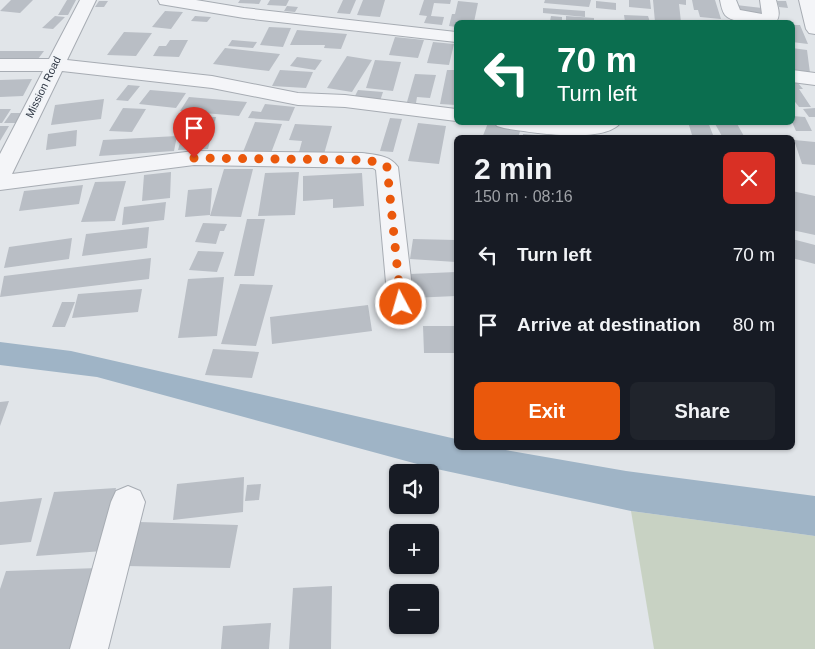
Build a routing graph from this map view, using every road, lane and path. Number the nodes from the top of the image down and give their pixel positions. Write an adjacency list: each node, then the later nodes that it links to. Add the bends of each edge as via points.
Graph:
1 (88, 0): 9 (street, Mission Road)
2 (166, 0): 7 (street, via 244,13)
3 (728, 0): 4 (street, via 735,15 761,20 770,19)
4 (768, 0)
5 (807, 0): 6 (street)
6 (815, 29)
7 (454, 37)
8 (0, 65): 9 (street)
9 (54, 65): 12 (street, via 212,82 298,99 345,101); 15 (street, Mission Road)
10 (795, 76): 11 (street)
11 (815, 79)
12 (454, 115)
13 (534, 125): 14 (street, via 598,129)
14 (605, 125)
15 (0, 176)
16 (0, 183): 17 (street, via 194,158 378,162 387,167)
17 (401, 304)
18 (128, 502): 19 (street)
19 (89, 649)

